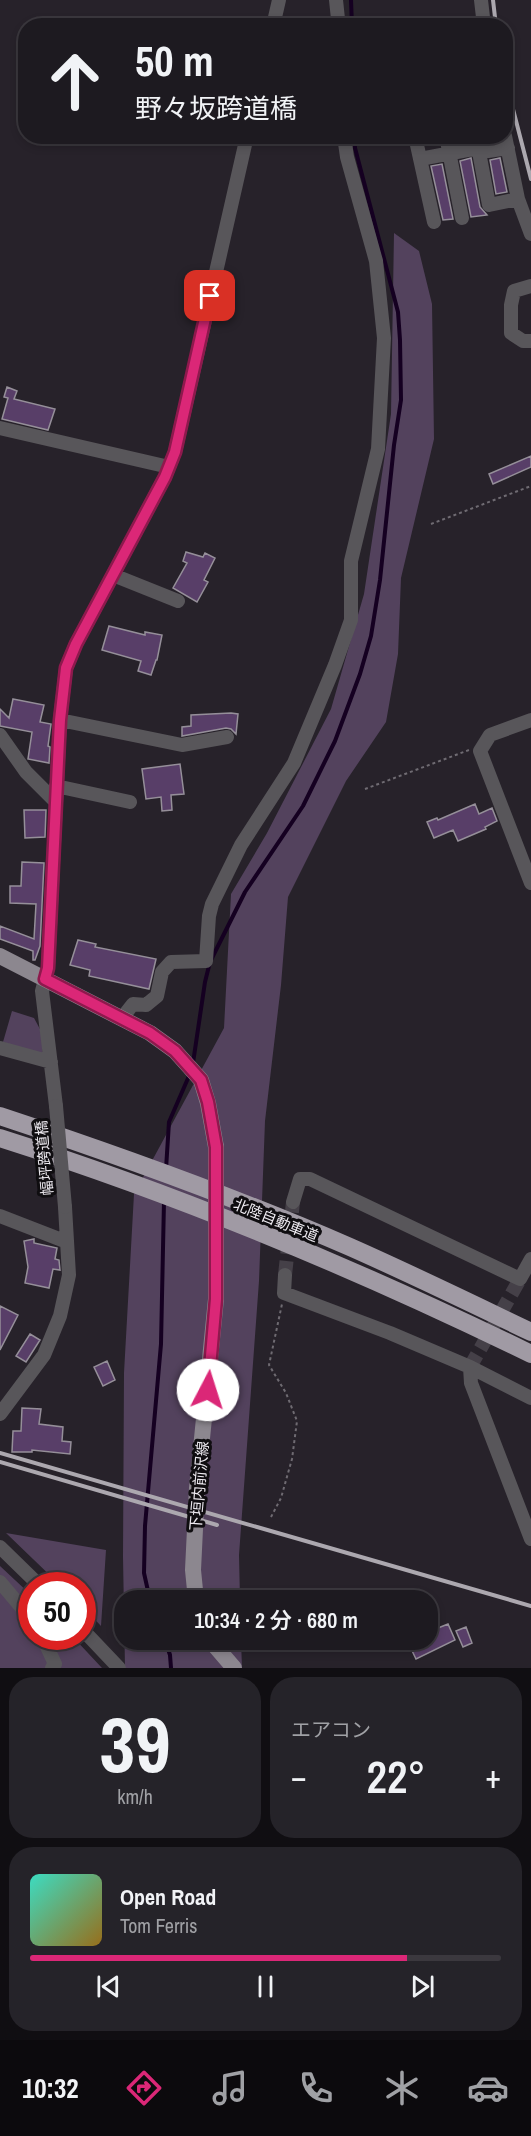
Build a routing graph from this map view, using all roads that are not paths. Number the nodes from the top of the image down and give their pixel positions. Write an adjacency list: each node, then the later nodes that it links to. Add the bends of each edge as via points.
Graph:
1 (279, 0): 4 (street)
2 (336, 0): 5 (street)
3 (481, 0): 6 (street)
4 (275, 18)
5 (338, 18)
6 (482, 18)
7 (245, 144): 25 (street, 幅坪跨道橋)
8 (345, 144): 38 (street, via 376,261 384,338 378,449 351,561 351,620 294,763 241,844 212,904 206,961 171,962 162,972 157,996 146,1005 133,1004)
9 (417, 144): 17 (street)
10 (447, 144): 16 (street)
11 (472, 144): 16 (street)
12 (477, 144): 18 (street, via 489,205)
13 (479, 144): 14 (street, via 488,151)
14 (502, 144)
15 (506, 144): 18 (street)
16 (449, 153): 17 (street); 19 (street)
17 (420, 159): 20 (street)
18 (518, 199): 21 (street)
19 (462, 218)
20 (434, 222)
21 (531, 234)
22 (531, 286): 23 (street, via 514,291 511,333)
23 (531, 341)
24 (0, 428): 25 (street)
25 (169, 467): 26 (street, 幅坪跨道橋)
26 (113, 575): 27 (street); 28 (street, 幅坪跨道橋, via 66,668)
27 (178, 601)
28 (60, 720): 31 (street, via 182,745); 32 (street, 幅坪跨道橋)
29 (531, 720): 35 (street, via 490,735 480,751)
30 (0, 735): 33 (street, via 26,772)
31 (227, 737)
32 (56, 786): 33 (street, 幅坪跨道橋); 34 (street)
33 (56, 802): 37 (street, 幅坪跨道橋)
34 (130, 802)
35 (531, 883)
36 (0, 957): 37 (main road)
37 (45, 979): 38 (main road); 40 (street, 幅坪跨道橋, via 42,990)
38 (122, 1018): 57 (main road, 下垣内前沢線, bridge, via 175,1051 201,1080 216,1147 216,1299 197,1488)
39 (0, 1048): 40 (street)
40 (51, 1062): 45 (street, 幅坪跨道橋, bridge)
41 (0, 1116): 48 (highway, 北陸自動車道, via 251,1206 350,1247)
42 (0, 1138): 49 (highway, 北陸自動車道, via 251,1228 350,1269)
43 (293, 1202): 46 (street, via 300,1179 310,1179 520,1279)
44 (0, 1216): 45 (street)
45 (67, 1242): 52 (street, 幅坪跨道橋, via 69,1275 60,1316 44,1355)
46 (531, 1259)
47 (285, 1275): 50 (street, via 284,1293)
48 (531, 1332)
49 (531, 1354)
50 (470, 1367): 51 (street); 53 (street, via 471,1383)
51 (531, 1398)
52 (0, 1414)
53 (531, 1539)
54 (0, 1547): 55 (street)
55 (26, 1572)
56 (0, 1582): 58 (street)
57 (195, 1590)
58 (18, 1603)
59 (96, 1644): 63 (street)
60 (49, 1650): 62 (street, via 55,1664)
61 (219, 1650): 64 (main road)
62 (52, 1668)
63 (119, 1668)
64 (234, 1668)

